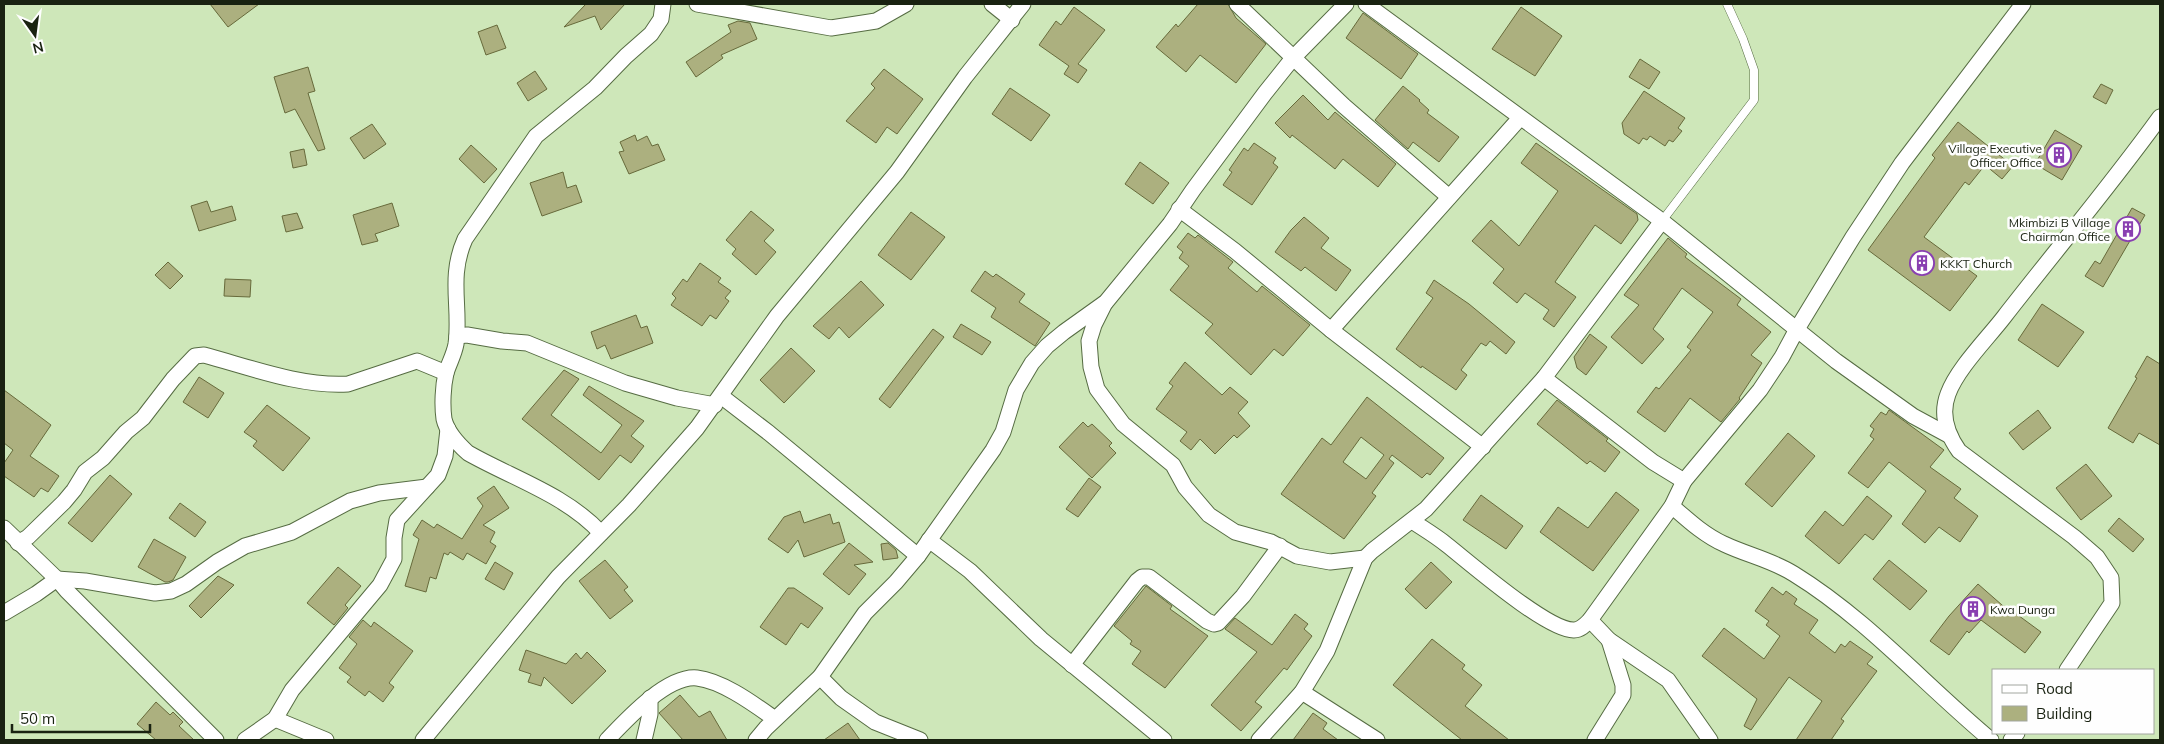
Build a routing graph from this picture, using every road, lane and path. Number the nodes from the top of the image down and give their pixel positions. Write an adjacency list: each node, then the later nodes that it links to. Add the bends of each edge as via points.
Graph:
1 (663, 4): 21 (street, via 663,16 656,29 595,88 540,133 470,230 461,247 455,276)
2 (697, 4): 3 (street, via 831,28 876,21)
3 (906, 4)
4 (992, 4): 11 (street)
5 (1023, 4): 11 (street)
6 (1237, 4): 12 (street)
7 (1346, 4): 12 (street)
8 (1366, 4): 14 (street)
9 (1727, 4): 17 (lane, via 1754,70 1754,100)
10 (2023, 4): 19 (street, via 1902,163)
11 (1012, 20): 24 (street, via 964,77 897,172 778,316)
12 (1293, 58): 15 (street); 16 (street)
13 (2160, 116): 26 (street, via 2124,167 1964,367 1948,394 1944,414)
14 (1520, 118): 15 (street); 17 (street)
15 (1448, 197): 20 (street)
16 (1179, 210): 18 (street); 20 (street, via 1235,251)
17 (1662, 221): 19 (street); 23 (street)
18 (1106, 302): 34 (street, via 1047,346 1032,363 1016,390 1003,432 993,450); 36 (street, via 1089,341 1097,388 1112,411 1134,434 1173,465 1185,488 1213,518 1235,532)
19 (1797, 329): 26 (street, via 1913,416); 28 (street, via 1760,390)
20 (1331, 330): 27 (street)
21 (456, 336): 22 (street, via 453,357); 24 (street, via 527,343 625,383 677,398)
22 (446, 373): 25 (street, via 444,419); 35 (street, via 418,361 336,385 268,373 204,355 195,356 143,418 85,472 64,502)
23 (1544, 378): 27 (street); 28 (street, via 1653,462)
24 (718, 401): 33 (street); 37 (street, via 769,433)
25 (448, 429): 29 (street, via 441,469); 33 (street, via 468,453 553,497 586,518)
26 (1950, 436): 44 (street, via 1968,460 2097,557 2111,578 2112,603)
27 (1483, 447): 31 (street)
28 (1684, 481): 30 (street)
29 (427, 487): 39 (street, via 379,493 338,506 292,532 245,546 171,591 155,593); 48 (street, via 397,520 394,559 380,584 292,690)
30 (1672, 506): 41 (street); 63 (street, via 1713,539 1794,574 1830,600)
31 (1412, 521): 38 (street); 41 (street, via 1508,594 1548,620 1574,630)
32 (4, 528): 35 (street)
33 (601, 533): 53 (street, via 558,577)
34 (928, 540): 37 (street); 43 (street, via 970,571)
35 (18, 544): 39 (street)
36 (1280, 546): 38 (street, via 1297,556 1314,560 1340,562); 43 (street, via 1243,596 1214,624 1149,577 1142,577)
37 (918, 556): 45 (street, via 865,613)
38 (1365, 558): 46 (street, via 1335,632)
39 (57, 579): 40 (street); 50 (street)
40 (4, 613)
41 (1590, 620): 42 (street)
42 (1609, 640): 61 (street, via 1623,695); 62 (street, via 1668,680)
43 (1072, 665): 58 (street)
44 (2068, 669)
45 (820, 678): 49 (street); 57 (street, via 875,722)
46 (1302, 692): 59 (street); 60 (street)
47 (650, 698): 49 (street, via 679,682 698,678 750,701); 54 (street); 55 (street)
48 (275, 719): 51 (street); 52 (street)
49 (775, 719): 56 (street)
50 (216, 740)
51 (245, 740)
52 (326, 740)
53 (422, 740)
54 (606, 740)
55 (644, 740)
56 (756, 740)
57 (920, 740)
58 (1164, 740)
59 (1259, 740)
60 (1377, 740)
61 (1595, 740)
62 (1710, 740)
63 (1991, 740)

